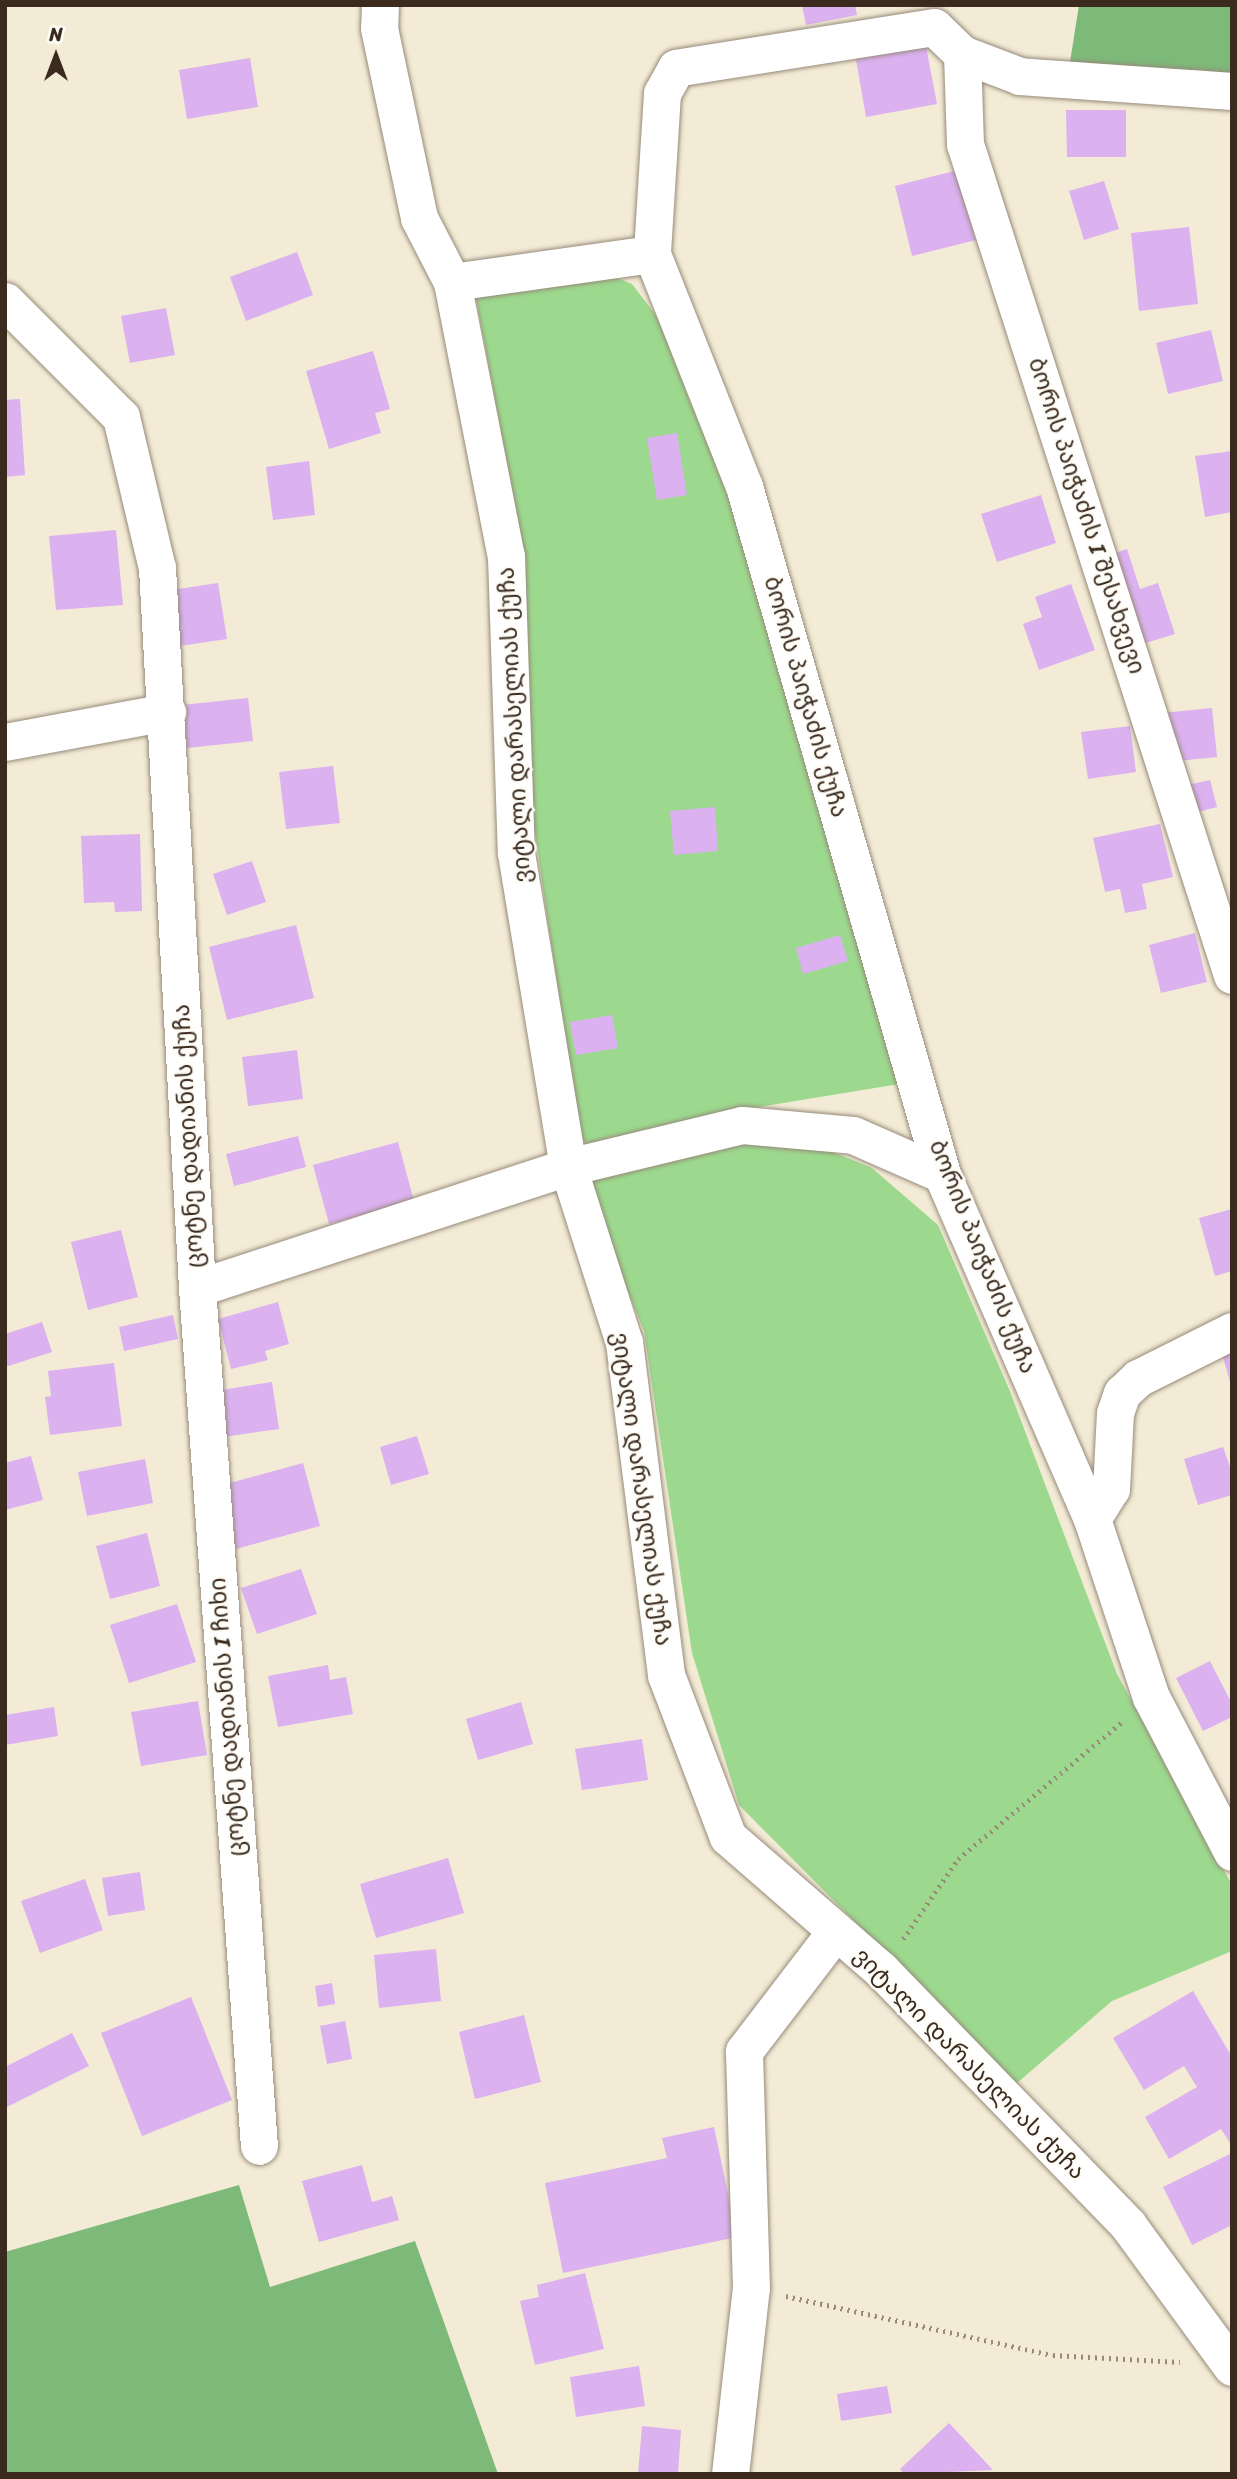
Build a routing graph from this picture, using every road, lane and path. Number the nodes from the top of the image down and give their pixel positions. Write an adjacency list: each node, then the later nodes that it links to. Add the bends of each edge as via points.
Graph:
1 (380, 5): 5 (street, ვიტალი დარასელიას ქუჩა, via 379,28 419,218)
2 (962, 54): 3 (street, ბორის პაიჭაძის ქუჩა, via 1020,76); 4 (street, ბორის პაიჭაძის ქუჩა, via 934,27 676,68 662,93); 9 (street, ბორის პაიჭაძის I შესახვევი, via 965,144)
3 (1232, 91)
4 (652, 254): 5 (street); 11 (street, ბორის პაიჭაძის ქუჩა, via 744,486)
5 (453, 282): 10 (street, ვიტალი დარასელიას ქუჩა, via 506,556 516,853)
6 (5, 301): 7 (street, ცოტნე დადიანის ქუჩა, via 121,417 156,568)
7 (167, 712): 8 (street); 12 (street, ცოტნე დადიანის ქუჩა)
8 (5, 742)
9 (1232, 975)
10 (568, 1167): 11 (street, ცოტნე დადიანის ქუჩა, via 742,1125 853,1135); 12 (street, ცოტნე დადიანის ქუჩა); 17 (street, ვიტალი დარასელიას ქუჩა, via 624,1342 666,1675 728,1837)
11 (942, 1174): 14 (street, ბორის პაიჭაძის ქუჩა)
12 (197, 1288): 19 (street, ცოტნე დადიანის I ჩიხი)
13 (1232, 1331): 14 (street, via 1138,1378 1122,1393 1115,1413 1111,1489)
14 (1092, 1519): 15 (street, ბორის პაიჭაძის ქუჩა)
15 (1151, 1697): 16 (street, ბორის პაიჭაძის ქუჩა); 18 (path, via 958,1859)
16 (1232, 1852)
17 (835, 1931): 18 (street, ვიტალი დარასელიას ქუჩა); 20 (street, via 744,2051)
18 (881, 1970): 21 (street, ვიტალი დარასელიას ქუჩა, via 1128,2225)
19 (259, 2146)
20 (751, 2288): 21 (path, via 1053,2355); 22 (street)
21 (1231, 2366)
22 (730, 2474)

